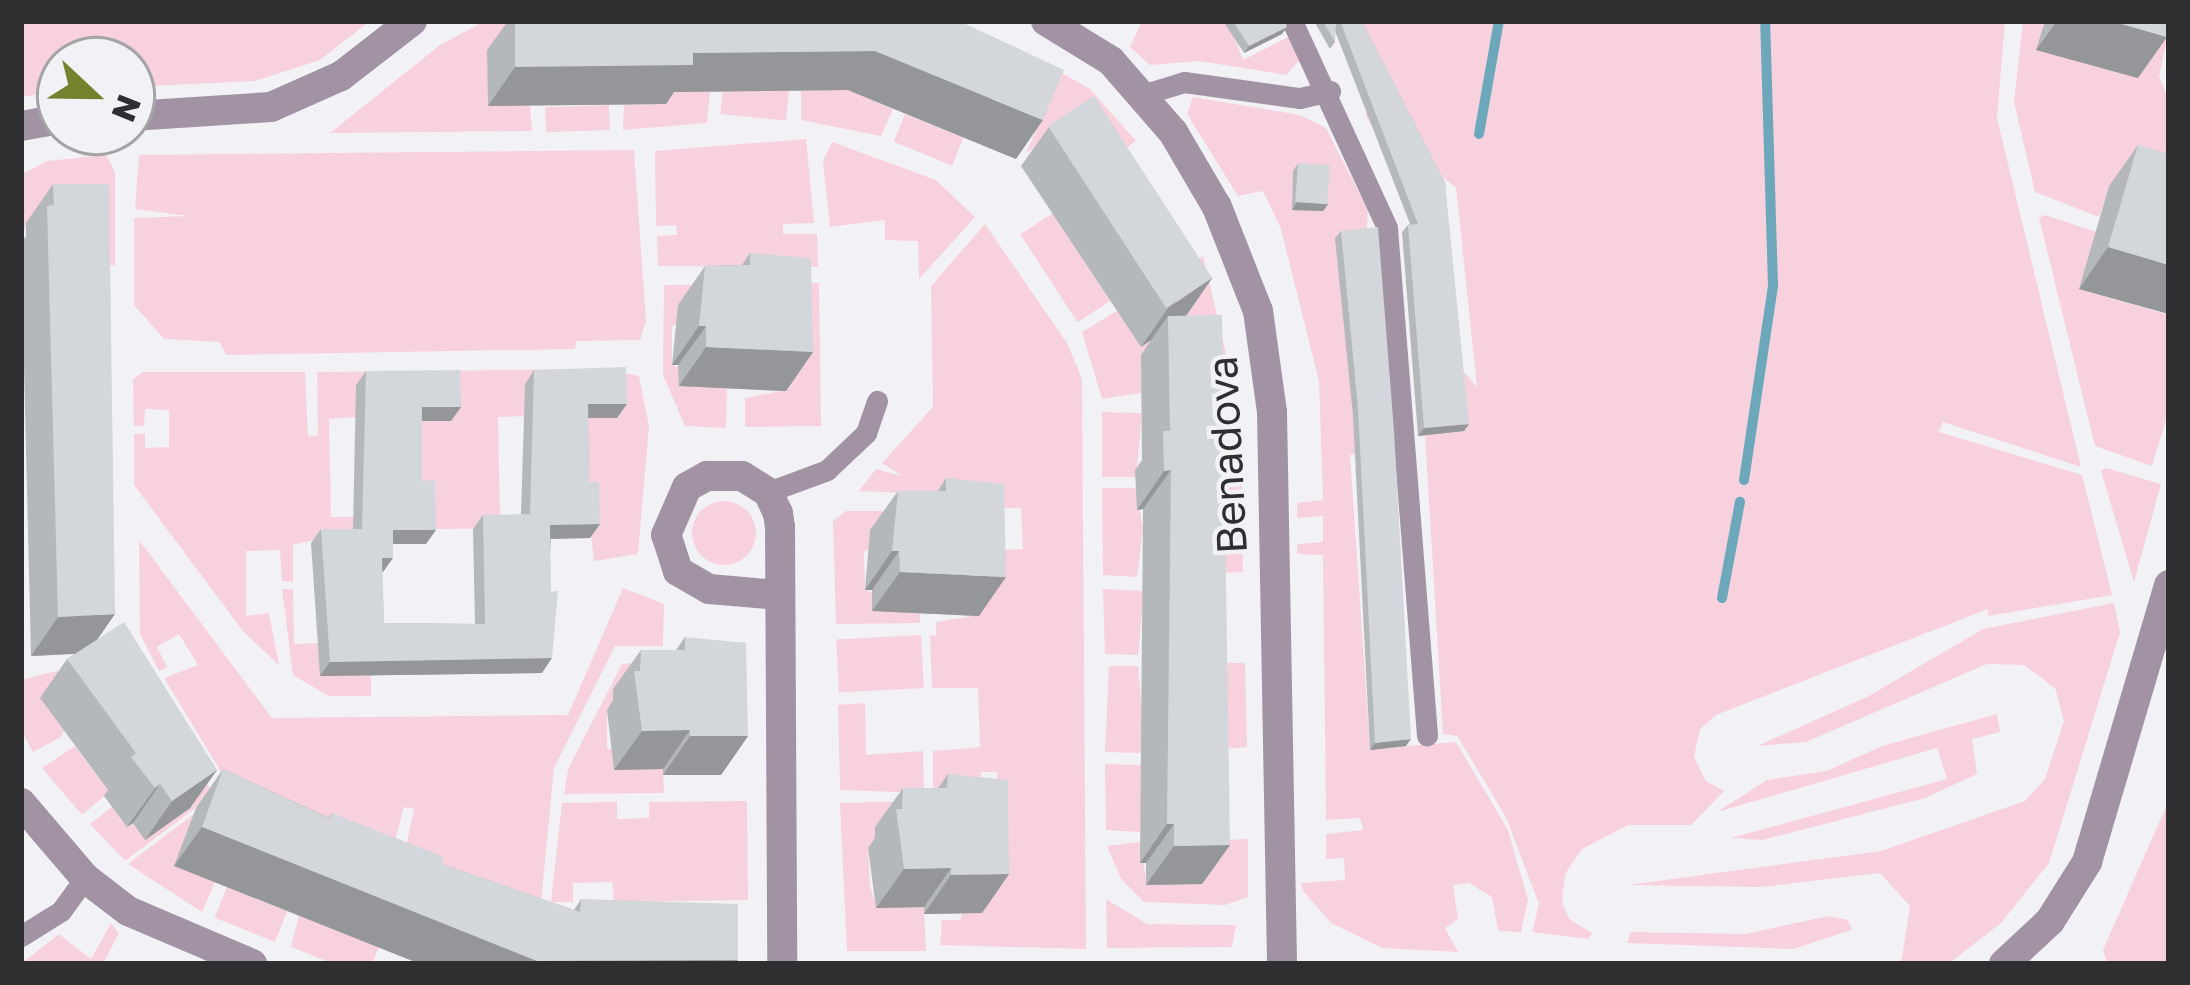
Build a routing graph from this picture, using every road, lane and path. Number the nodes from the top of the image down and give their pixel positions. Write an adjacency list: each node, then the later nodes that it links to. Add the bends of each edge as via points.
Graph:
1 (412, 21): 6 (street, via 341,76 271,107)
2 (1046, 21): 5 (street, Benadova, via 1111,61)
3 (1292, 21): 4 (lane)
4 (1330, 91): 5 (lane, via 1300,98 1184,82); 11 (lane, via 1388,228)
5 (1145, 94): 17 (street, Benadova, via 1194,166 1244,266 1267,356)
6 (156, 114)
7 (877, 401): 8 (lane, via 866,433 842,458)
8 (768, 492): 10 (street, via 780,527); 10 (street, via 742,476 707,476 680,495 666,535 671,560 698,584)
9 (2169, 585): 18 (street, via 2087,862 2050,920)
10 (779, 595): 16 (street)
11 (1427, 735)
12 (21, 803): 13 (street)
13 (85, 878): 14 (lane, via 61,911); 15 (street, via 156,928)
14 (21, 936)
15 (252, 964)
16 (782, 964)
17 (1282, 964)
18 (2004, 964)

